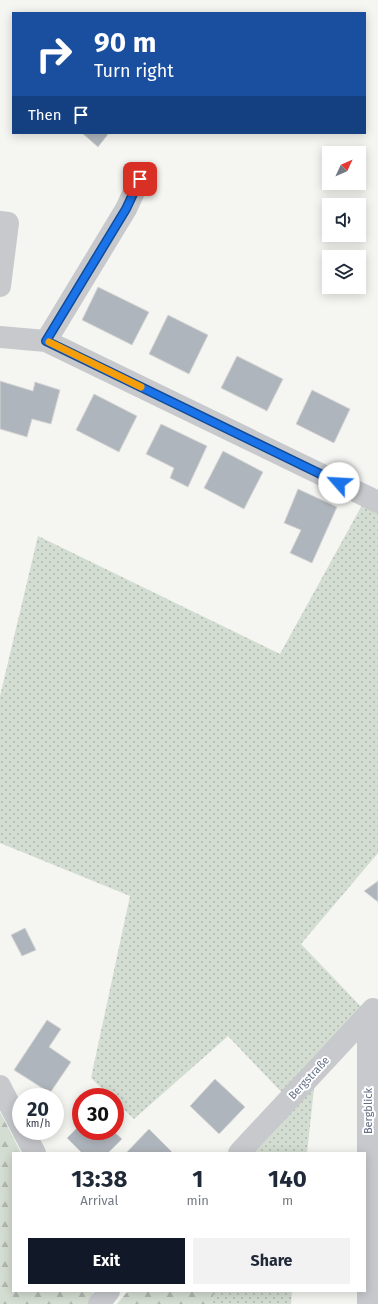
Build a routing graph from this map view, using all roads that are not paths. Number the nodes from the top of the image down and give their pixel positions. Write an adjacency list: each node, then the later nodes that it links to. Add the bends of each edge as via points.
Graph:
1 (140, 179): 5 (street, via 126,209)
2 (0, 222): 3 (street, via 8,223)
3 (0, 286)
4 (0, 337): 5 (street)
5 (46, 341): 6 (street)
6 (378, 502)
7 (373, 1009): 12 (street, Bergstraße); 15 (street, Bergblick)
8 (0, 1086): 9 (street)
9 (12, 1109)
10 (28, 1140): 11 (street)
11 (34, 1152)
12 (240, 1152)
13 (109, 1292): 14 (street)
14 (99, 1304)
15 (368, 1304)

